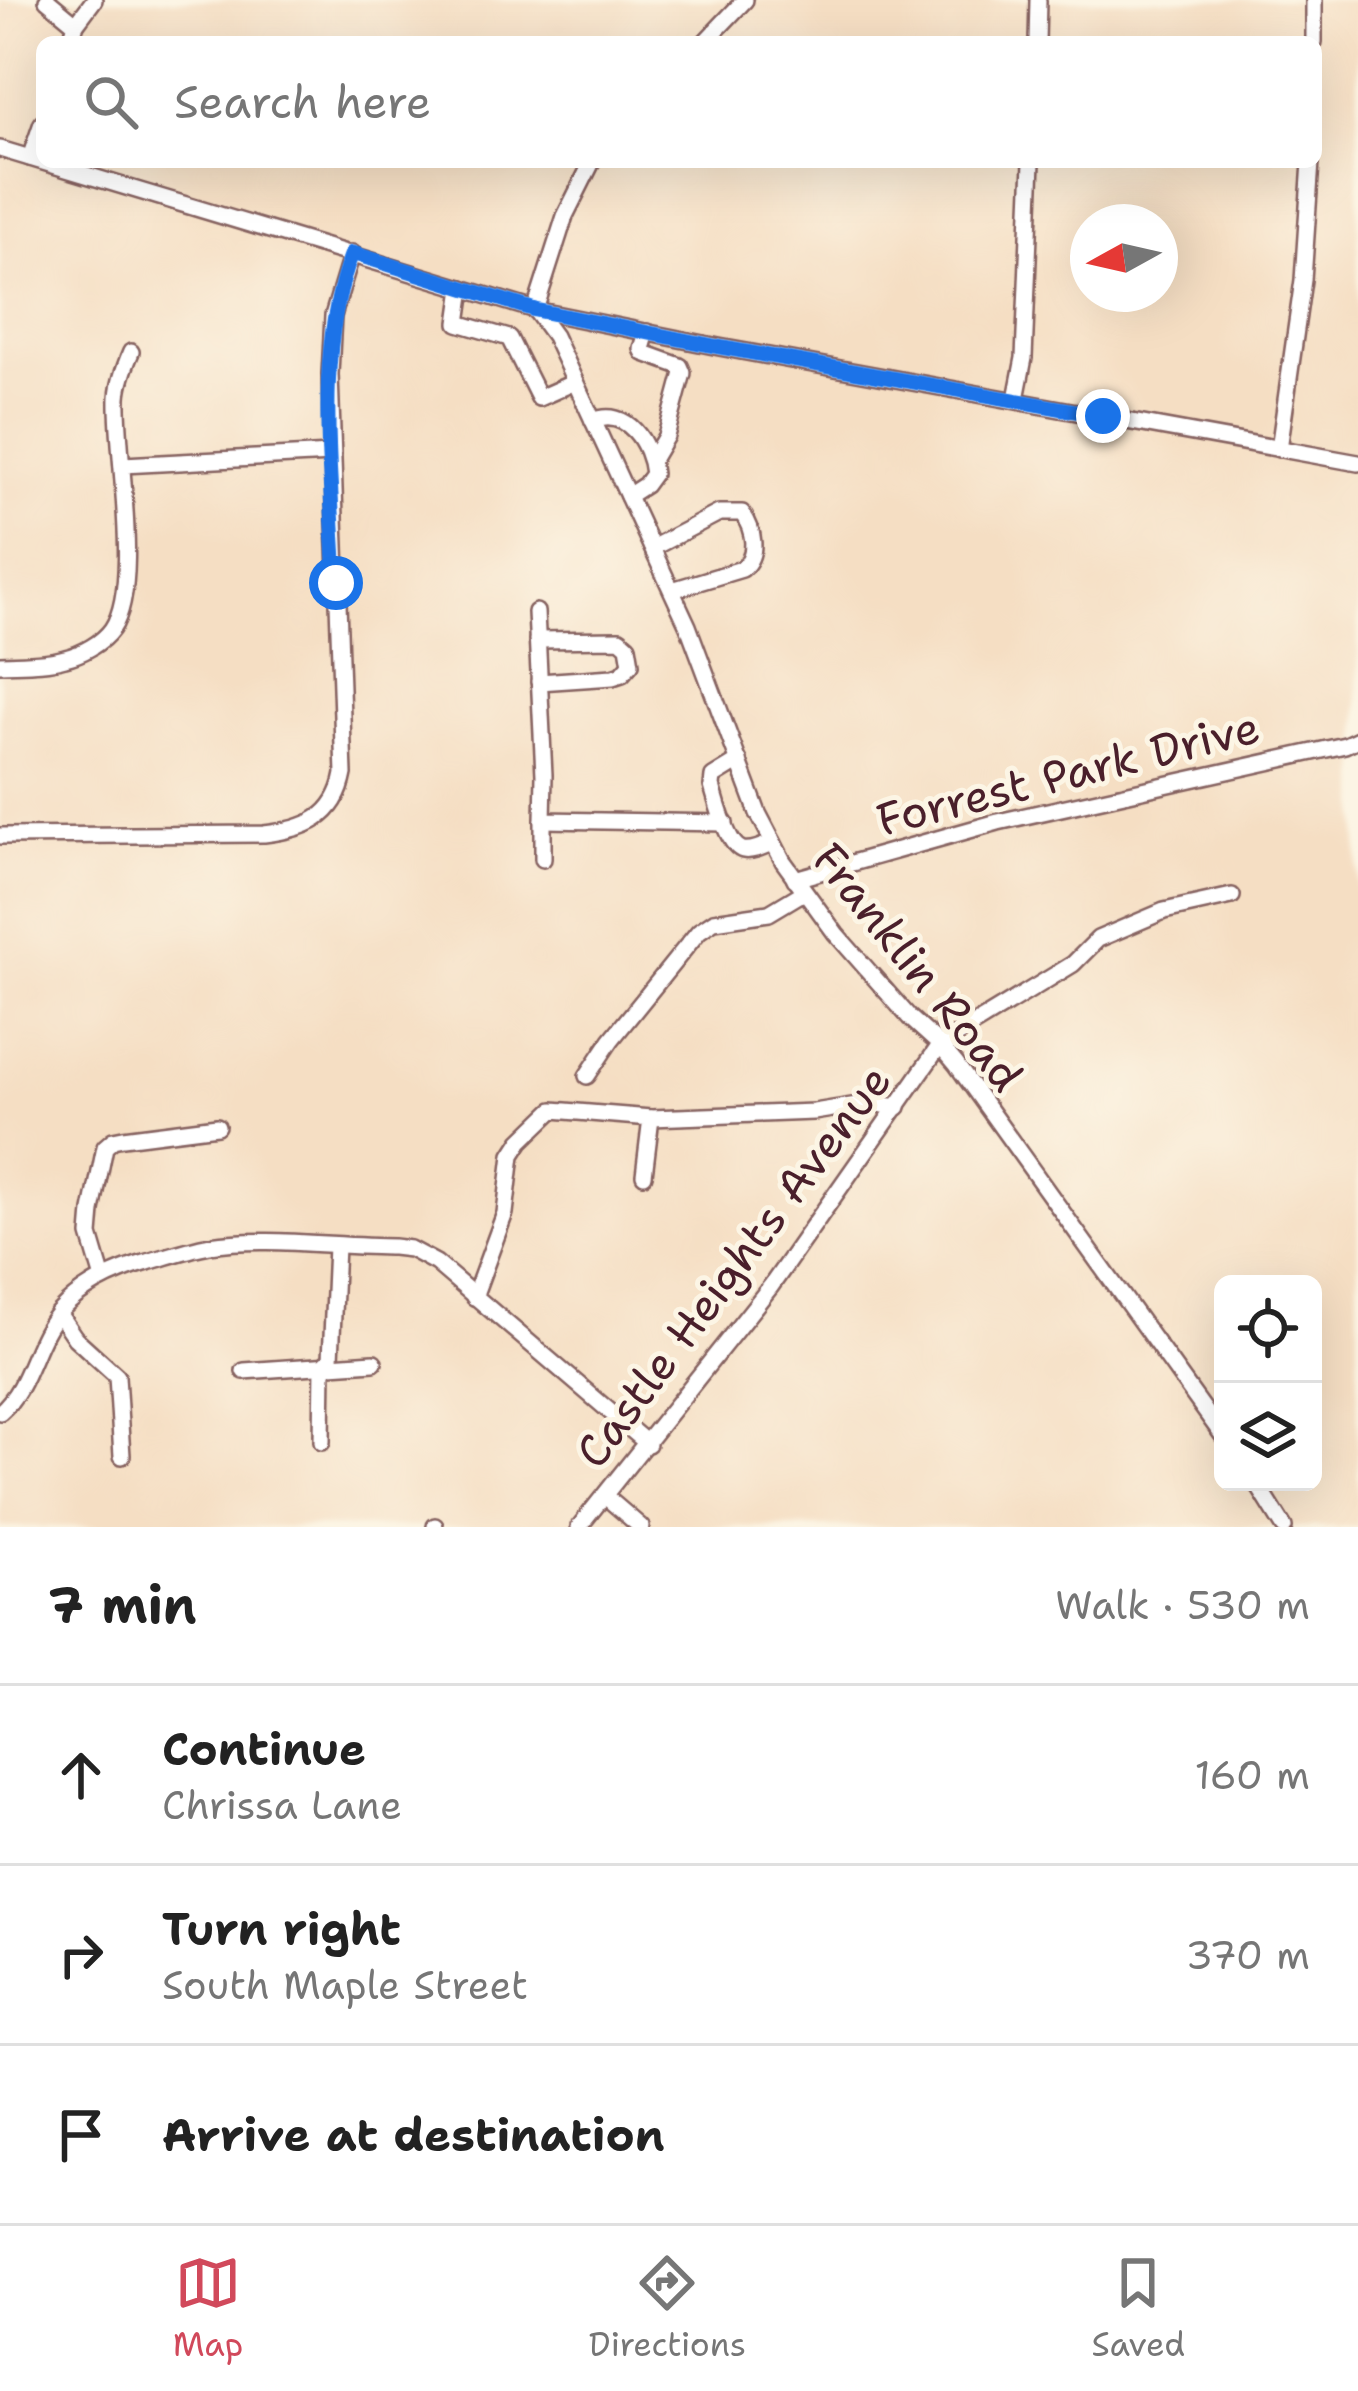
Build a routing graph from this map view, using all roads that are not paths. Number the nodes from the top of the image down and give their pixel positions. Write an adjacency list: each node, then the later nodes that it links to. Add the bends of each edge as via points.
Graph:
1 (46, 0): 6 (street)
2 (94, 0): 6 (street)
3 (745, 0): 8 (street)
4 (1038, 0): 9 (street)
5 (1314, 0): 10 (street)
6 (76, 24): 7 (street)
7 (72, 36)
8 (711, 36)
9 (1037, 36)
10 (1314, 36)
11 (36, 140): 13 (street)
12 (0, 149): 13 (street)
13 (30, 158): 14 (street)
14 (36, 160)
15 (64, 168): 19 (street)
16 (589, 168): 21 (street)
17 (1032, 168): 25 (street)
18 (1311, 168): 27 (street)
19 (352, 253): 20 (street); 28 (street, via 334,316)
20 (464, 288): 21 (street); 24 (street, via 458,323 509,338 539,398)
21 (535, 310): 22 (street); 24 (street, Franklin Road)
22 (647, 332): 25 (street); 29 (street, via 644,353 683,373)
23 (131, 352): 31 (street, via 118,395)
24 (575, 382): 26 (street, Franklin Road)
25 (1016, 399): 27 (street)
26 (593, 421): 29 (street, via 619,417); 32 (street, Franklin Road)
27 (1279, 448): 30 (street)
28 (331, 454): 31 (street); 43 (street, via 344,773 329,809 291,831)
29 (652, 460): 32 (street, via 653,474)
30 (1358, 463)
31 (123, 465): 37 (street, via 126,582 110,632 64,658)
32 (628, 496): 33 (street, Franklin Road)
33 (652, 548): 34 (street, Franklin Road); 34 (street, via 719,513 742,513 749,523 754,553 742,569)
34 (672, 590): 40 (street, Franklin Road)
35 (536, 612): 36 (street)
36 (537, 640): 38 (street); 38 (street, via 620,639 632,664 613,677)
37 (0, 664)
38 (539, 682): 41 (street)
39 (1358, 740): 46 (street, Forrest Park Drive, via 998,822)
40 (739, 761): 42 (street, via 713,777); 44 (street, Franklin Road)
41 (543, 820): 42 (street); 45 (street)
42 (724, 824): 44 (street, via 740,849)
43 (0, 836)
44 (773, 842): 46 (street, Franklin Road)
45 (543, 859)
46 (799, 885): 48 (street, Franklin Road); 49 (street, Forrest Park Drive, via 769,913 714,921 699,932)
47 (1232, 896): 48 (street, via 1164,911 1098,939 1072,964)
48 (940, 1045): 50 (street, Castle Heights Avenue); 62 (street, Franklin Road)
49 (587, 1076)
50 (898, 1107): 51 (street); 64 (street, Castle Heights Avenue)
51 (651, 1118): 53 (street); 56 (street, via 553,1110 521,1141)
52 (217, 1126): 55 (street, via 105,1147 90,1235)
53 (644, 1175)
54 (336, 1246): 55 (street, via 210,1245); 56 (street, via 410,1249); 59 (street, via 332,1359)
55 (104, 1279): 57 (street)
56 (474, 1297): 64 (street)
57 (58, 1313): 61 (street); 65 (street, via 117,1376)
58 (374, 1362): 59 (street)
59 (323, 1366): 60 (street); 63 (street)
60 (244, 1371)
61 (0, 1412)
62 (1214, 1424)
63 (322, 1442)
64 (648, 1444): 67 (street, Castle Heights Avenue)
65 (122, 1456)
66 (1262, 1491): 70 (street)
67 (606, 1497): 68 (street, Castle Heights Avenue); 69 (street)
68 (579, 1527)
69 (641, 1527)
70 (1284, 1527)

